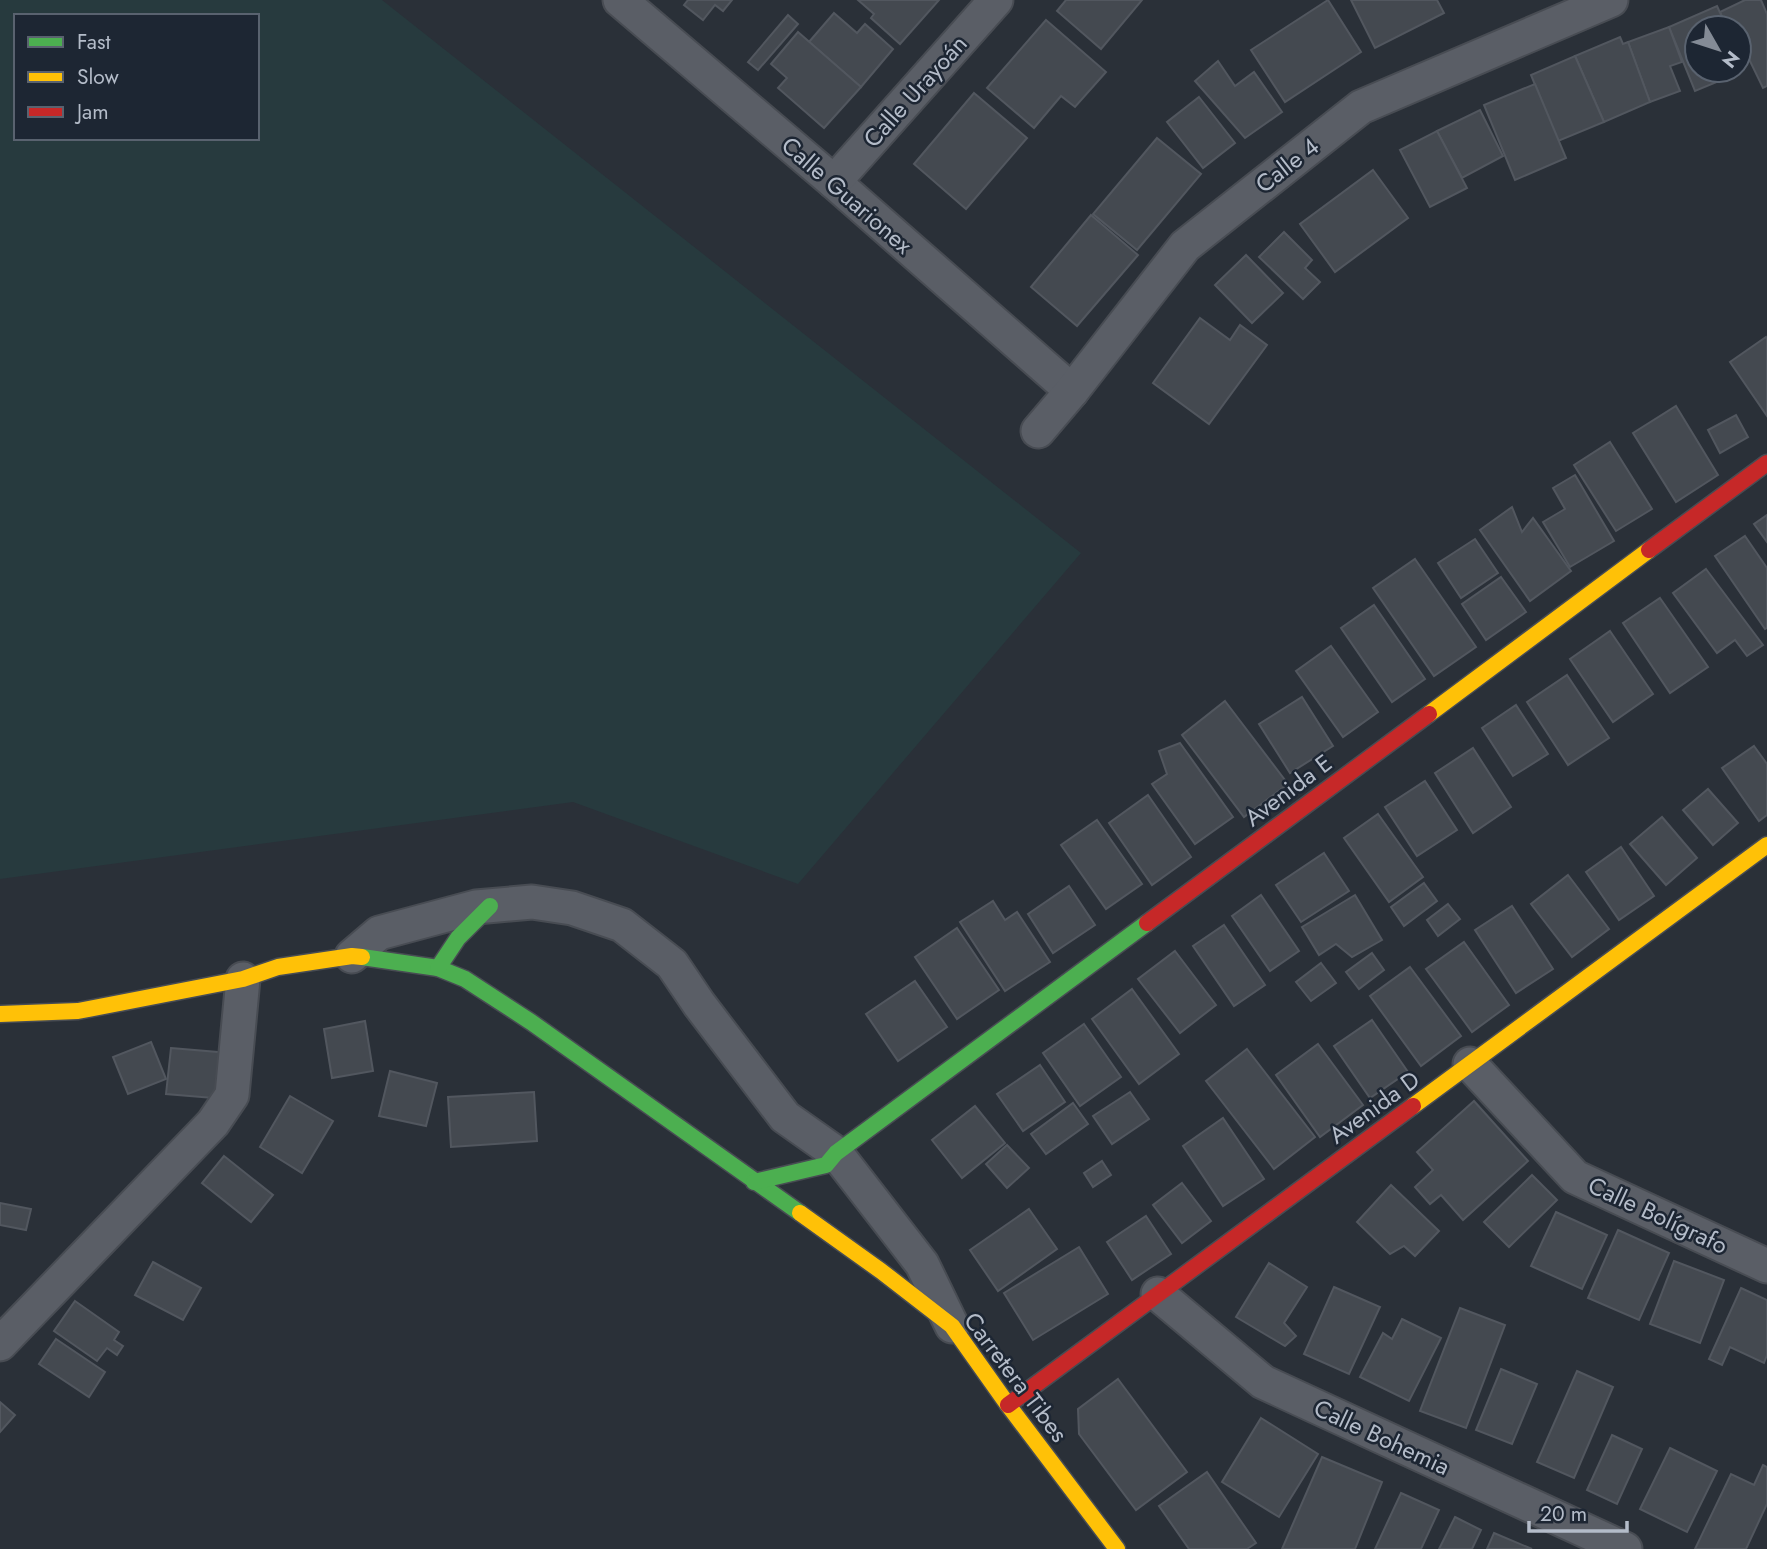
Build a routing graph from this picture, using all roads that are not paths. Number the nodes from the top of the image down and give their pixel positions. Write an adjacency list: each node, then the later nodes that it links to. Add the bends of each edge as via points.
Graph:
1 (620, 0): 4 (street, Calle Guarionex)
2 (996, 0): 4 (street, Calle Urayoán)
3 (1611, 0): 5 (street, Calle 4, via 1361,107 1185,246)
4 (834, 182): 5 (street, Calle Guarionex)
5 (1072, 391): 6 (street, Calle 4)
6 (1038, 430)
7 (1767, 463): 15 (street, Avenida E)
8 (1767, 845): 14 (street, Avenida D)
9 (490, 906): 10 (street, via 379,933); 11 (street, via 458,938); 15 (street, via 532,902 572,908 622,925 672,964 785,1117)
10 (352, 956): 11 (street, Carretera Tibes); 12 (street, Carretera Tibes, via 278,967)
11 (438, 968): 16 (street, Carretera Tibes, via 465,979 531,1023)
12 (243, 979): 13 (street, Carretera Tibes, via 78,1011); 20 (street, via 232,1095 213,1123)
13 (0, 1014)
14 (1470, 1064): 17 (street, Calle Bolígrafo, via 1575,1177); 18 (street, Avenida D)
15 (836, 1153): 16 (street, Avenida E, via 826,1165); 19 (street, via 922,1264)
16 (754, 1182): 19 (street, Carretera Tibes, via 881,1270)
17 (1767, 1266)
18 (1157, 1294): 21 (street, Avenida D); 22 (street, Calle Bohemia, via 1263,1382)
19 (952, 1326): 21 (street, Carretera Tibes)
20 (0, 1344)
21 (1008, 1405): 23 (street, Carretera Tibes)
22 (1580, 1540): 24 (street, Calle Bohemia)
23 (1117, 1549)
24 (1625, 1549)

